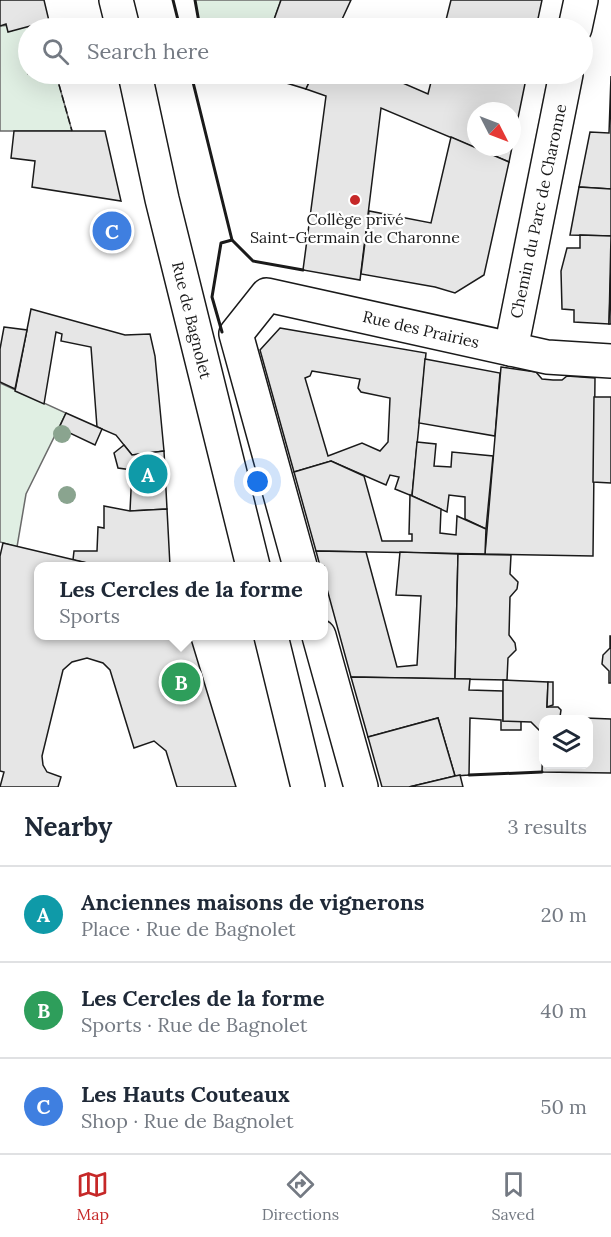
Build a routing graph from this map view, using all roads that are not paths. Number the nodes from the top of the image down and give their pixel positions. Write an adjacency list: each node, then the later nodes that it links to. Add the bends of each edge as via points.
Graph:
1 (116, 0): 3 (street)
2 (580, 0): 4 (street)
3 (120, 18)
4 (577, 18)
5 (137, 84): 9 (street, Rue de Bagnolet)
6 (564, 84): 7 (street, Chemin du Parc de Charonne)
7 (511, 349): 8 (street, Rue des Prairies, via 547,357); 10 (street, Rue des Prairies, via 267,295 236,334)
8 (611, 362)
9 (253, 562)
10 (299, 562)
11 (272, 640): 13 (street)
12 (320, 640): 14 (street)
13 (308, 787)
14 (361, 787)

